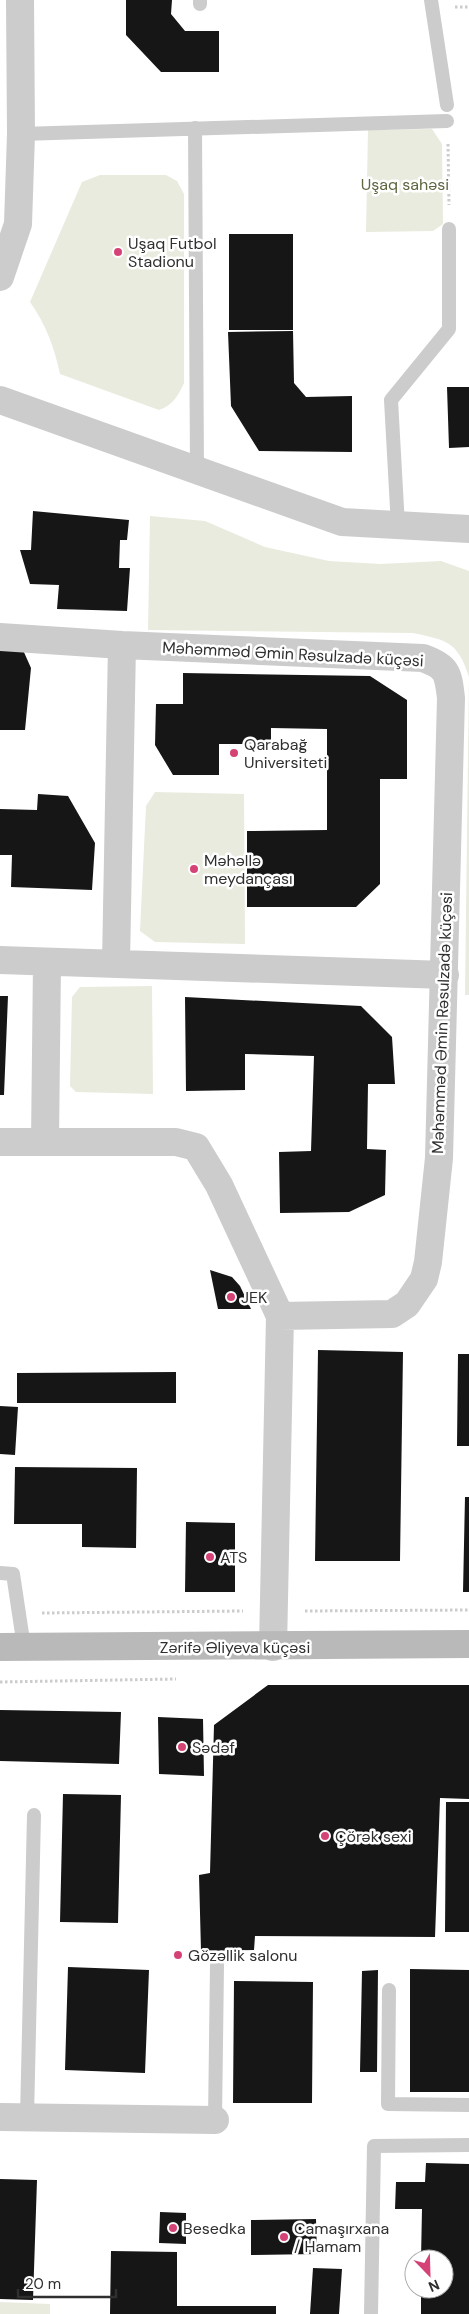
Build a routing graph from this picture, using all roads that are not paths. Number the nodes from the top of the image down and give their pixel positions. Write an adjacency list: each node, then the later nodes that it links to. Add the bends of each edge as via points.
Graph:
1 (20, 0): 6 (street)
2 (431, 0): 3 (lane)
3 (447, 105)
4 (447, 121): 5 (lane)
5 (195, 128): 6 (lane); 10 (lane)
6 (21, 134): 8 (street, via 18,224)
7 (449, 229): 11 (lane, via 449,329 391,400)
8 (0, 278)
9 (0, 400): 10 (street)
10 (197, 470): 11 (street, via 342,522)
11 (398, 526): 12 (street)
12 (469, 529)
13 (0, 637): 14 (street, Məhəmməd Əmin Rəsulzadə küçəsi)
14 (122, 645): 17 (street); 18 (street, Məhəmməd Əmin Rəsulzadə küçəsi, via 375,654 423,658 440,664 448,675 450,698)
15 (0, 960): 16 (street)
16 (47, 962): 17 (street); 20 (street)
17 (116, 963): 18 (street)
18 (445, 975): 21 (street, Məhəmməd Əmin Rəsulzadə küçəsi, via 439,1158 424,1279 407,1304 392,1314)
19 (0, 1142): 20 (street)
20 (45, 1142): 21 (street, via 176,1142 196,1146 219,1185)
21 (280, 1316): 25 (street)
22 (0, 1573): 24 (lane, via 13,1574 19,1614)
23 (469, 1644): 25 (main road, Zərifə Əliyeva küçəsi)
24 (12, 1647): 25 (main road, Zərifə Əliyeva küçəsi)
25 (273, 1647)
26 (34, 1815): 31 (lane)
27 (217, 1965): 32 (lane)
28 (389, 1990): 29 (lane, via 388,2104)
29 (469, 2105)
30 (0, 2117): 31 (street)
31 (27, 2117): 32 (street)
32 (215, 2120)
33 (469, 2145): 34 (lane, via 374,2146)
34 (371, 2314)

